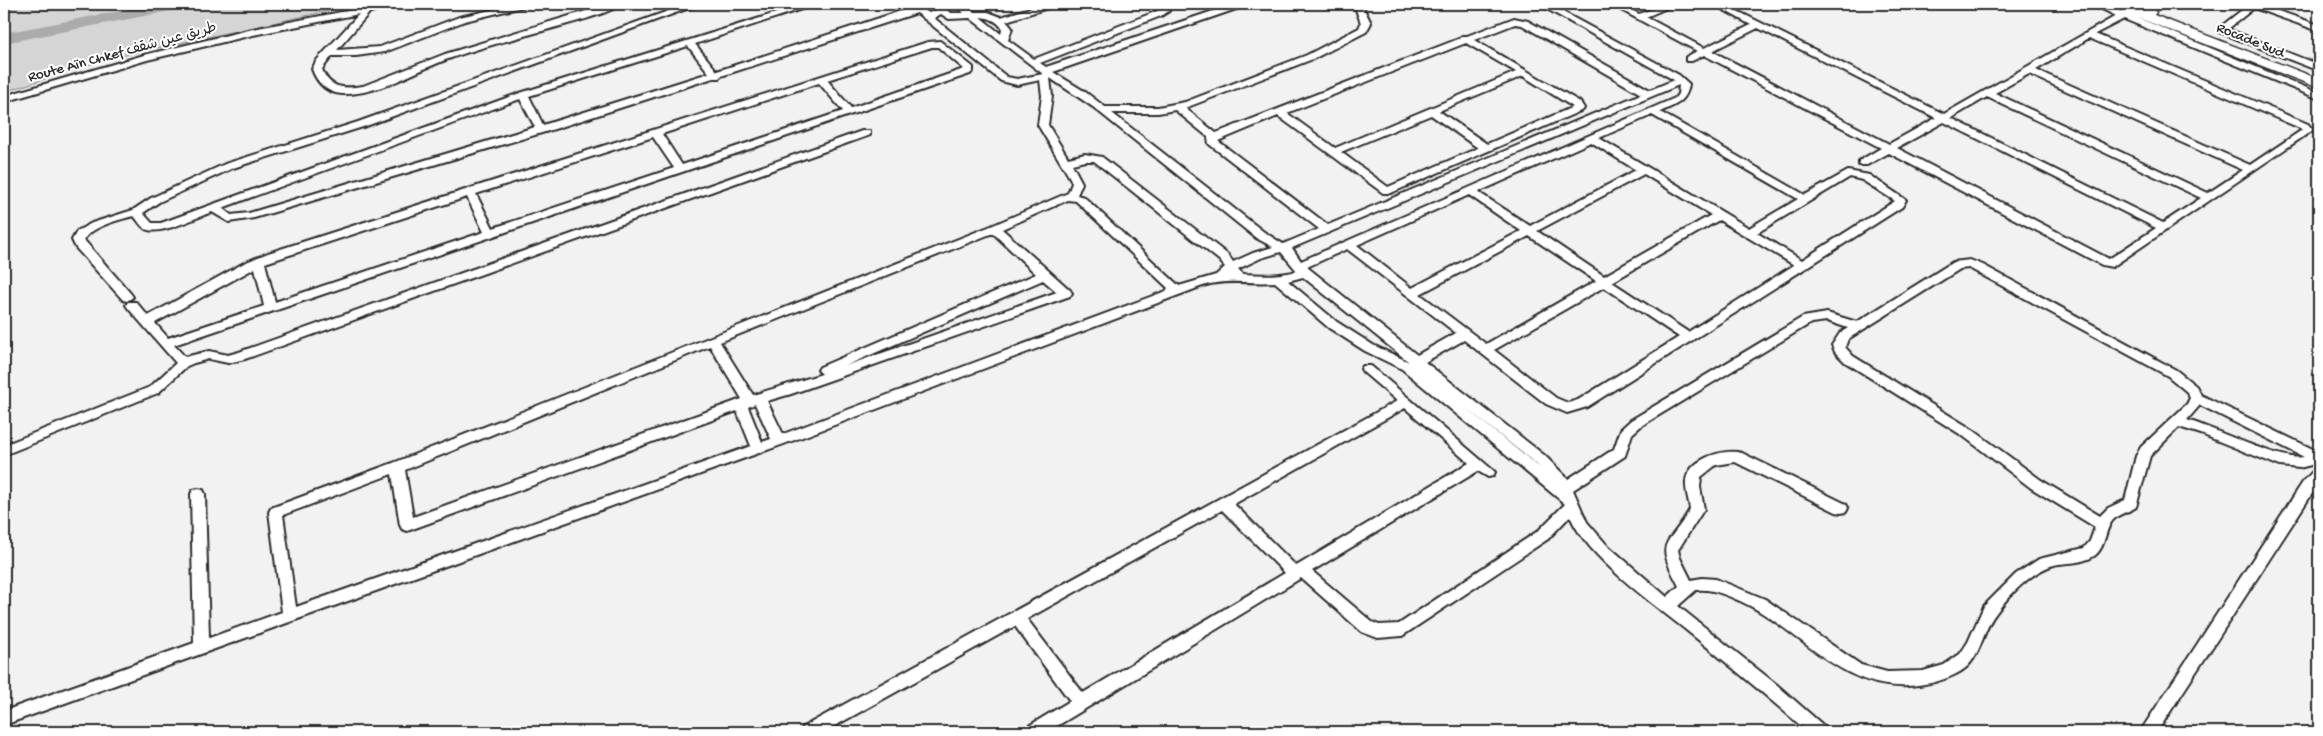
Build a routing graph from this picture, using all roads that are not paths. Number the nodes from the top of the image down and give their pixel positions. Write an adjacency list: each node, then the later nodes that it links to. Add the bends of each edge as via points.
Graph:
1 (395, 4): 19 (street, Route Aïn Chkef طريق عين شقف)
2 (530, 4): 32 (street, via 462,19 382,50)
3 (617, 4): 32 (street, via 448,56 352,90 331,88 319,76 320,62)
4 (696, 4): 76 (street, via 362,124 229,166 155,200)
5 (812, 4): 29 (street)
6 (925, 4): 20 (street)
7 (1051, 4): 22 (street)
8 (1242, 4): 23 (street)
9 (1360, 4): 50 (street, via 1366,23 1359,33 1301,61)
10 (1542, 4): 43 (street)
11 (1614, 4): 21 (street)
12 (1672, 4): 21 (street)
13 (1717, 4): 24 (street)
14 (2096, 4): 18 (street)
15 (2252, 4): 25 (street); 36 (street, via 2222,30)
16 (968, 8): 20 (street, via 952,17); 22 (street); 28 (street)
17 (1165, 8): 23 (street); 35 (street)
18 (2132, 8): 26 (street); 40 (highway, Rocade Sud, via 2192,25); 44 (highway, Rocade Sud); 48 (street)
19 (367, 10): 32 (street); 49 (street, Route Aïn Chkef طريق عين شقف, via 144,58)
20 (934, 11): 30 (street); 41 (street, via 910,10)
21 (1638, 17): 31 (street)
22 (1001, 20): 28 (street, via 1007,28)
23 (1183, 24): 39 (street)
24 (1759, 24): 31 (street); 56 (street)
25 (2319, 28)
26 (2088, 34): 37 (street); 68 (street, via 2308,130)
27 (1465, 38): 38 (street); 45 (street, via 1509,21 1520,21); 52 (street)
28 (1004, 39): 35 (street)
29 (688, 42): 41 (street); 47 (street)
30 (967, 50): 33 (street); 39 (street, via 1004,79 1017,82)
31 (1703, 52): 34 (street); 63 (street)
32 (329, 53)
33 (953, 55): 42 (street, via 940,44 933,43); 55 (street, via 970,70)
34 (1689, 59)
35 (1034, 62): 39 (street)
36 (2319, 68)
37 (2029, 70): 46 (street); 68 (street)
38 (1523, 72): 53 (street); 62 (street, via 1579,108)
39 (1047, 74): 51 (street, via 1074,87); 65 (street, via 1043,125)
40 (2319, 75)
41 (716, 76): 57 (street)
42 (821, 79): 55 (street); 58 (street)
43 (1680, 81): 45 (street); 54 (street, via 1684,84 1683,94 1678,100)
44 (2319, 84)
45 (1649, 94): 80 (street)
46 (1988, 94): 56 (street); 73 (street)
47 (523, 95): 57 (street); 75 (street)
48 (2319, 96)
49 (4, 99)
50 (1177, 108): 51 (street); 60 (street)
51 (1103, 110): 85 (street, via 1250,228)
52 (1278, 111): 60 (street); 64 (street)
53 (1432, 111): 62 (street); 64 (street)
54 (1652, 111): 61 (street); 74 (street)
55 (850, 112): 67 (street)
56 (1945, 117): 63 (street); 79 (street)
57 (541, 130): 75 (street, via 241,218 229,219)
58 (655, 132): 67 (street); 71 (street)
59 (866, 133): 106 (street, via 241,356 228,359 208,355)
60 (1213, 136): 80 (street, via 1212,142)
61 (1591, 138): 69 (street); 70 (street)
62 (1487, 149): 64 (street, via 1387,191)
63 (1890, 149): 66 (street); 79 (street, via 2106,262 2112,263)
64 (1333, 152)
65 (1066, 163): 72 (street, via 1077,183); 87 (street, via 1081,158 1098,159 1216,250)
66 (1863, 163)
67 (680, 169): 83 (street)
68 (2250, 169): 73 (street)
69 (1644, 170): 77 (street); 81 (street)
70 (1470, 191): 81 (street); 84 (street)
71 (470, 192): 83 (street); 86 (street)
72 (1072, 195): 78 (street); 96 (street, via 1172,284 1174,290)
73 (2208, 197): 79 (street)
74 (1806, 199): 82 (street); 88 (street, via 1853,174 1865,177 1898,196 1901,203)
75 (213, 207): 76 (street, via 155,228 149,228)
76 (137, 212): 98 (street, via 96,225 81,234 78,240)
77 (1719, 215): 82 (street); 94 (street)
78 (995, 228): 90 (street); 102 (street)
79 (2164, 228)
80 (1326, 230): 85 (street)
81 (1530, 231): 94 (street); 95 (street)
82 (1749, 233): 88 (street)
83 (490, 234): 97 (street)
84 (1348, 244): 89 (street); 95 (street)
85 (1283, 248): 87 (street, via 1255,255); 89 (street)
86 (259, 261): 97 (street); 98 (street)
87 (1232, 266): 91 (street); 93 (street)
88 (1802, 266): 101 (street)
89 (1302, 269): 92 (street); 105 (street)
90 (1044, 275): 109 (street); 109 (street, via 1066,293)
91 (1220, 278): 93 (street); 96 (street)
92 (1278, 279): 93 (street); 119 (street, via 1333,325 1406,366)
93 (1241, 280)
94 (1604, 281): 101 (street); 104 (street)
95 (1412, 293): 100 (street)
96 (1170, 294): 112 (street)
97 (270, 308): 103 (street)
98 (147, 322): 103 (street)
99 (1858, 328): 108 (street, via 1957,265 1970,264 2172,373 2192,390); 119 (street, via 1828,317 1807,320 1636,423 1626,432 1620,452); 122 (street, via 1840,340 1839,349 1843,354 1968,433 2036,484)
100 (1464, 334): 104 (street); 105 (street)
101 (1688, 338): 104 (street, via 1582,404 1567,408 1551,401)
102 (713, 340): 109 (street); 116 (street)
103 (166, 343): 106 (street)
104 (1485, 350)
105 (1417, 361): 119 (street, via 1551,469 1562,480)
106 (184, 363): 114 (street, via 154,390)
107 (1368, 369): 110 (street)
108 (2196, 398): 111 (street, via 2193,406); 115 (street)
109 (750, 402): 112 (street); 113 (street); 116 (street, via 407,525)
110 (1406, 402): 120 (street); 123 (street, via 1483,468)
111 (2177, 422): 115 (street, via 2280,461 2299,463); 122 (street, via 2146,450 2131,503 2109,515)
112 (778, 440): 113 (street)
113 (758, 447): 126 (street)
114 (4, 450)
115 (2319, 458)
116 (398, 467): 126 (street, via 276,512)
117 (2319, 474): 134 (street, via 2308,486)
118 (198, 494): 128 (street)
119 (1569, 498): 123 (street, via 1543,535 1402,630 1378,632 1367,628); 125 (street, via 1581,525 1601,548)
120 (1224, 503): 123 (street); 127 (street)
121 (1841, 508): 124 (street, via 1737,457 1706,464 1695,474 1693,481 1697,508 1669,550)
122 (2103, 525): 124 (street, via 2089,551 2081,556 2044,563 1997,600 1984,616 1976,644 1957,666 1917,677 1887,679 1866,675 1747,597 1720,586 1696,584)
123 (1298, 572): 129 (street)
124 (1688, 588): 125 (street)
125 (1667, 607): 133 (street)
126 (290, 617): 128 (street)
127 (1017, 617): 129 (street); 131 (street)
128 (202, 648): 130 (street)
129 (1081, 703): 132 (street)
130 (4, 718)
131 (809, 732)
132 (1033, 732)
133 (1819, 732)
134 (2148, 732)

